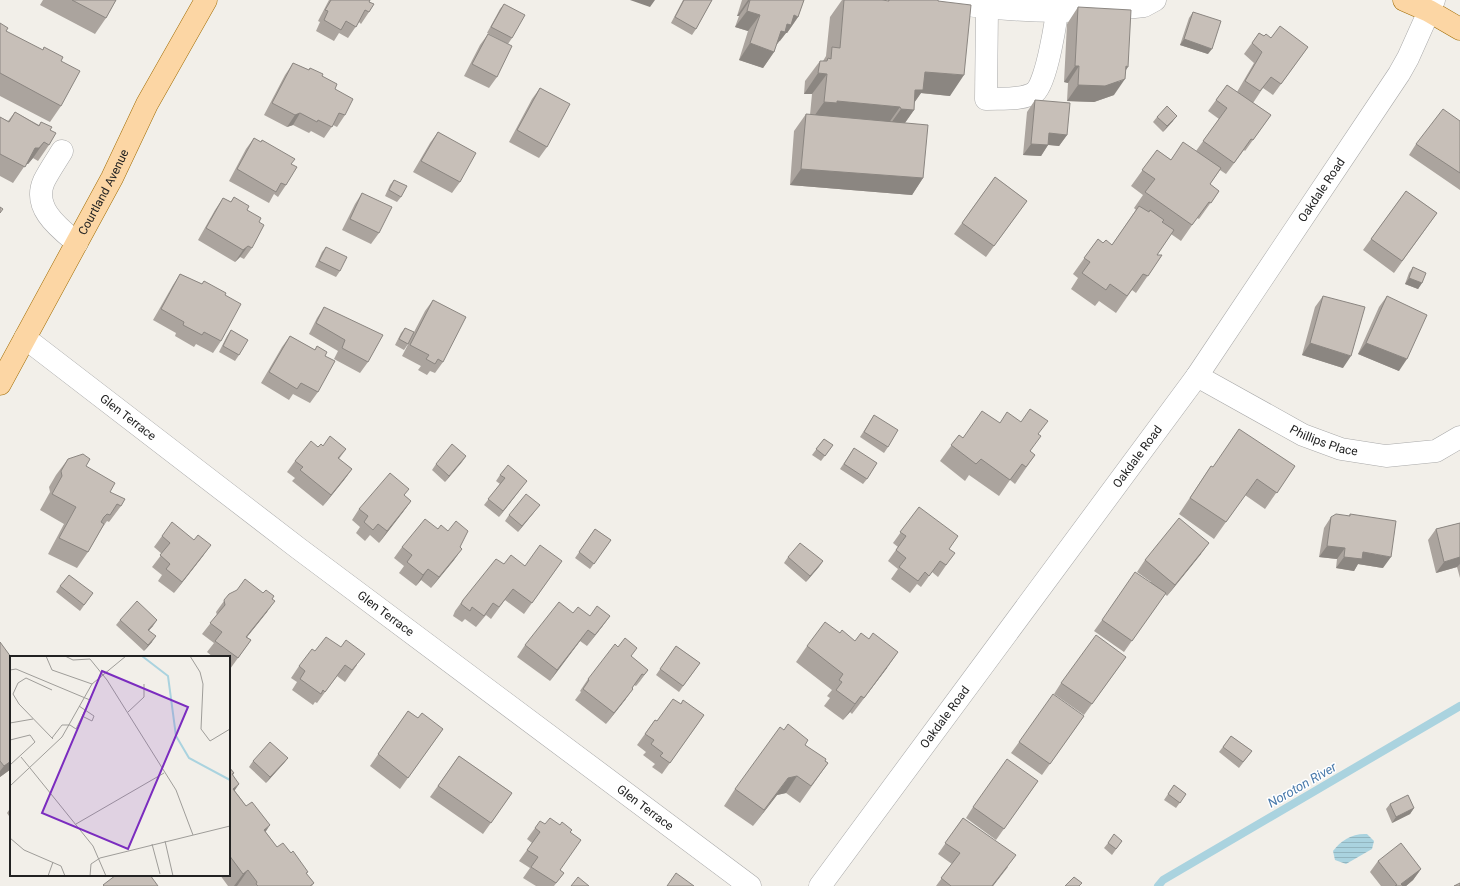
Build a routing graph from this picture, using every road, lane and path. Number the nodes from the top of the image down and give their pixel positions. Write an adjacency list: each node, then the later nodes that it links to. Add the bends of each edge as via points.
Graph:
1 (206, 0): 10 (main road, Courtland Avenue, via 147,104 112,178)
2 (928, 0): 7 (street)
3 (1155, 0): 5 (street, via 1144,6)
4 (1404, 0): 6 (main road)
5 (1058, 6): 7 (street); 7 (street, via 1040,87 1024,97 986,99)
6 (1431, 6): 8 (main road); 12 (street, Oakdale Road, via 1399,74)
7 (987, 9)
8 (1460, 29)
9 (62, 151): 10 (street, via 44,182 42,196 45,211 54,224)
10 (77, 243): 11 (main road, Courtland Avenue)
11 (25, 338): 13 (main road, Courtland Avenue); 15 (street, Glen Terrace, via 298,548)
12 (1197, 376): 14 (street, Phillips Place, via 1303,435 1341,448 1386,456 1436,451); 16 (street, Oakdale Road)
13 (0, 384)
14 (1460, 436)
15 (750, 886)
16 (820, 886)

